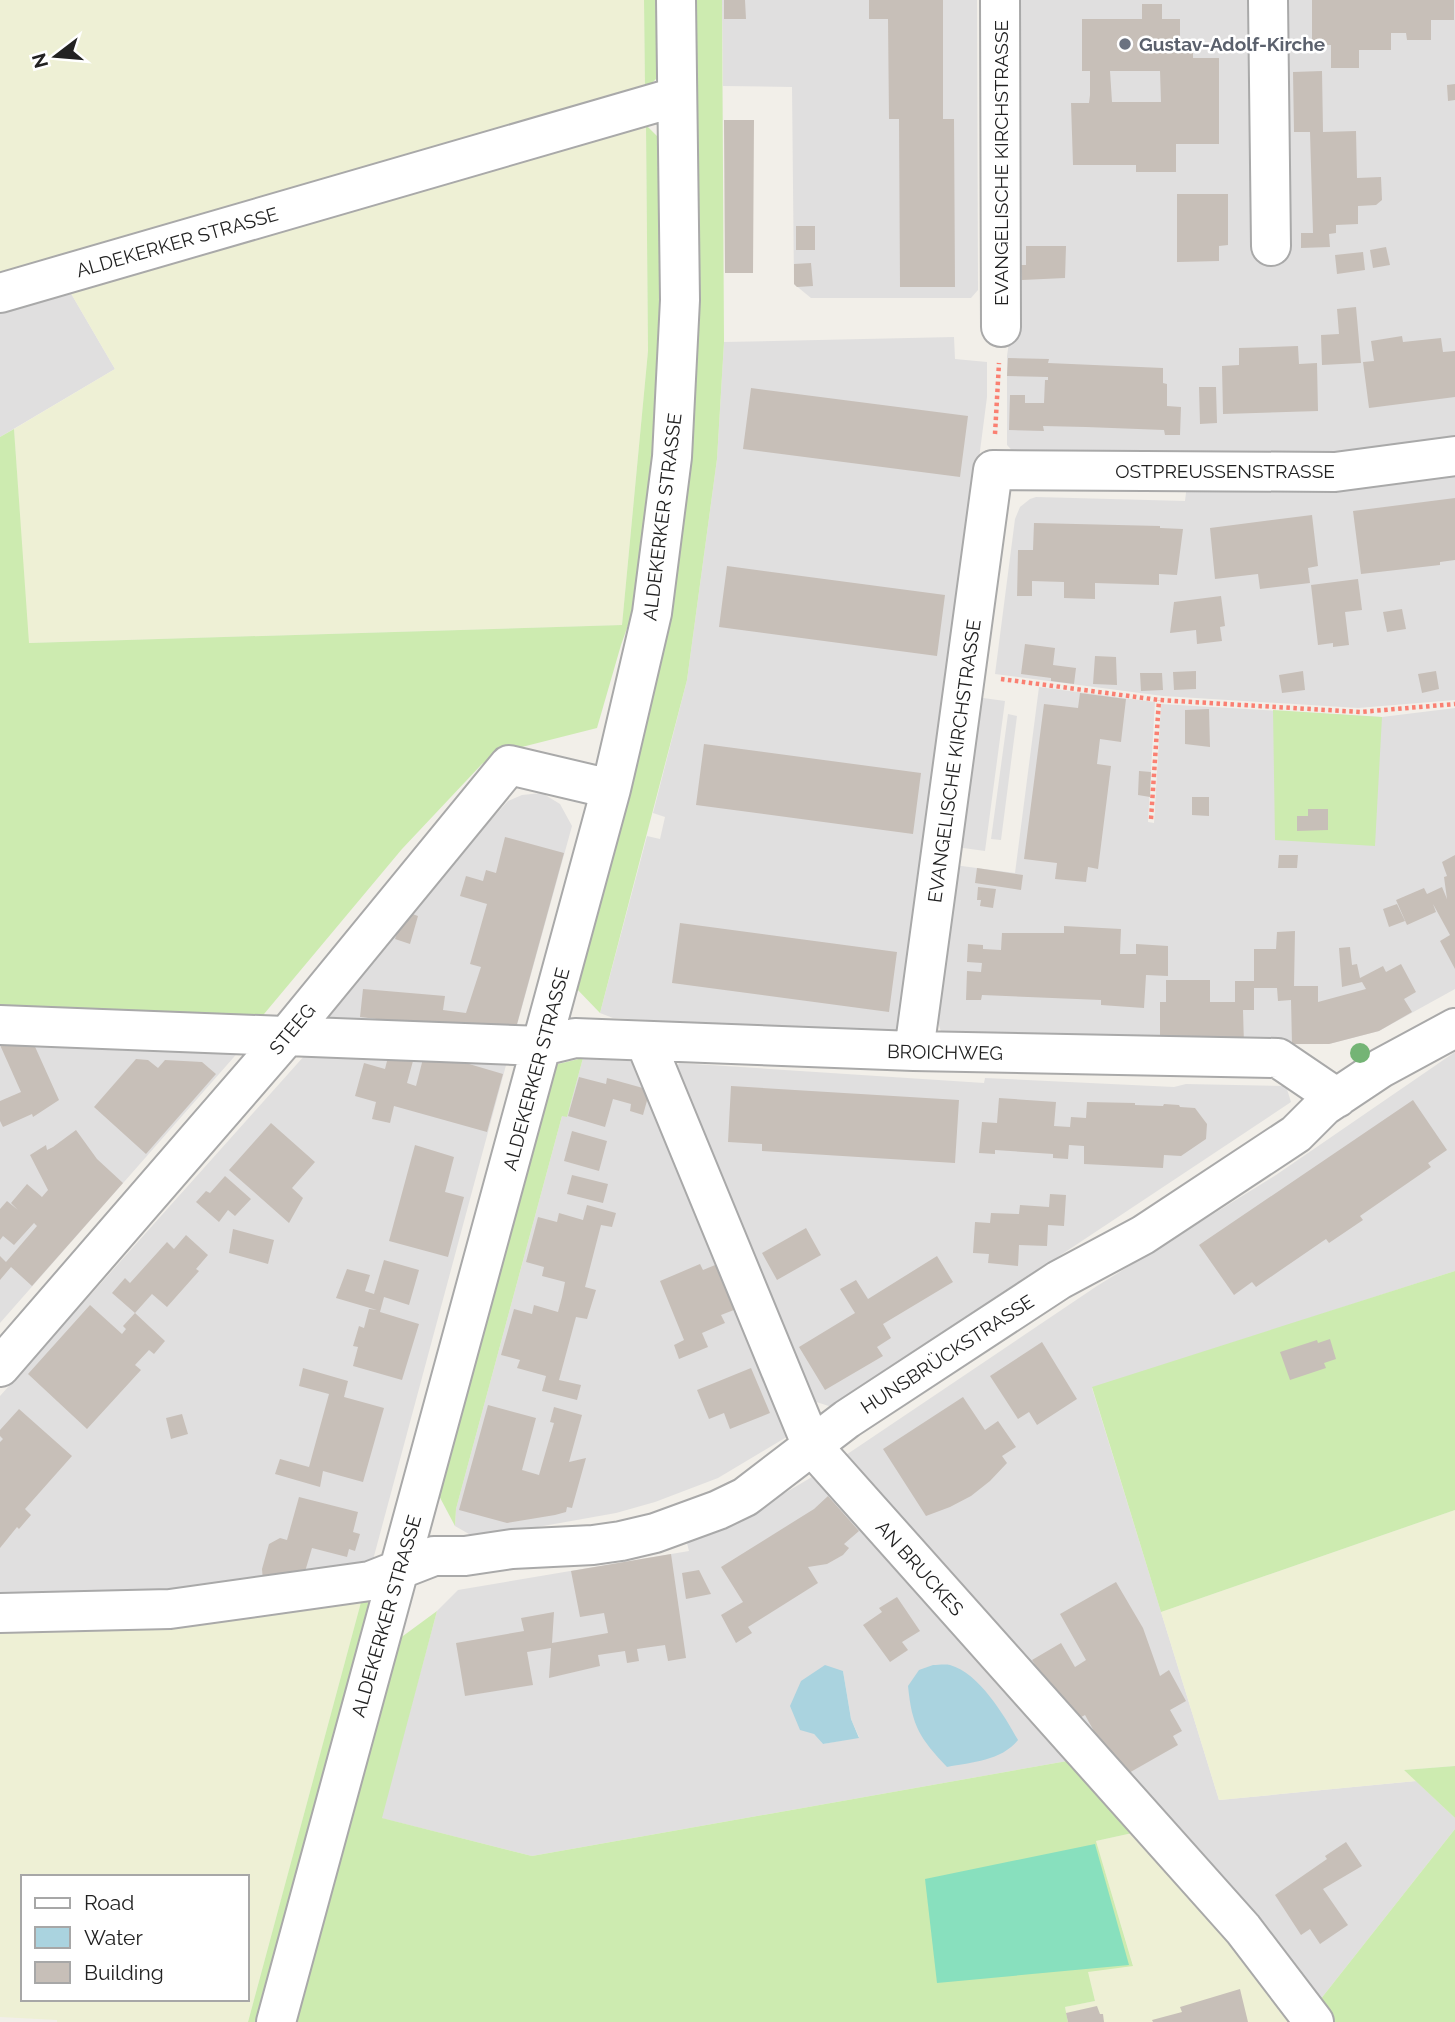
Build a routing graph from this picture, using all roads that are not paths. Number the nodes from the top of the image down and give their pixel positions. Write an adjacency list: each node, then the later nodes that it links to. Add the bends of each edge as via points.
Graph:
1 (676, 0): 4 (street, ALDEKERKER STRASSE)
2 (1000, 0): 7 (street, EVANGELISCHE KIRCHSTRASSE)
3 (1268, 0): 5 (street)
4 (676, 97): 6 (street, ALDEKERKER STRASSE); 10 (street, ALDEKERKER STRASSE, via 680,300 672,457 652,613)
5 (1270, 246)
6 (0, 293)
7 (1001, 327)
8 (1455, 456): 9 (street, OSTPREUSSENSTRASSE, via 1335,472)
9 (993, 470): 16 (street, EVANGELISCHE KIRCHSTRASSE)
10 (611, 789): 13 (street, STEEG, via 509,765); 15 (street, ALDEKERKER STRASSE)
11 (0, 1025): 13 (street, BROICHWEG)
12 (1455, 1028): 17 (street, HUNSBRÜCKSTRASSE, via 1391,1061)
13 (286, 1037): 15 (street, BROICHWEG); 18 (street, STEEG)
14 (645, 1041): 15 (street, BROICHWEG, via 575,1038); 16 (street, BROICHWEG); 19 (street, AN BRUCKES)
15 (542, 1046): 20 (street, ALDEKERKER STRASSE)
16 (914, 1051): 17 (street, BROICHWEG, via 1278,1058)
17 (1337, 1098): 19 (street, HUNSBRÜCKSTRASSE, via 1285,1141 1143,1235 1059,1280)
18 (0, 1367)
19 (811, 1446): 20 (street, HUNSBRÜCKSTRASSE, via 745,1497 655,1533 593,1545 434,1556); 23 (street, AN BRUCKES, via 1243,1928)
20 (400, 1570): 21 (street, HUNSBRÜCKSTRASSE, via 370,1581 170,1609); 22 (street, ALDEKERKER STRASSE)
21 (0, 1613)
22 (275, 2022)
23 (1314, 2022)

